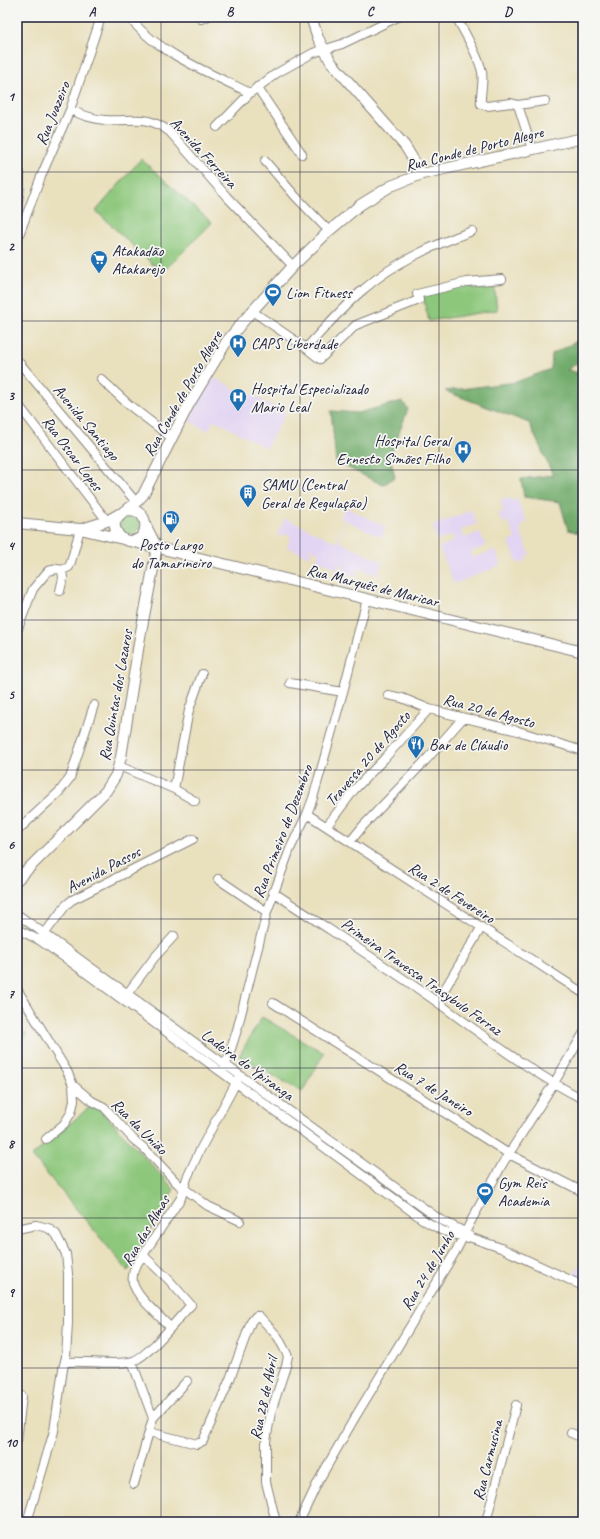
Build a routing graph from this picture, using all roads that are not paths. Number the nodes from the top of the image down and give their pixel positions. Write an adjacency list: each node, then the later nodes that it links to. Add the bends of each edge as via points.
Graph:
1 (102, 17): 13 (street, Rua Juazeiro)
2 (311, 17): 8 (main road)
3 (398, 17): 6 (street)
4 (468, 17): 5 (street)
5 (457, 19): 12 (street, via 482,70 481,104)
6 (384, 20): 8 (street, via 342,44)
7 (134, 23): 10 (street, via 167,49)
8 (324, 50): 9 (street, via 277,73); 20 (main road, via 341,74 405,146)
9 (257, 87): 10 (street); 17 (street)
10 (250, 93): 14 (street)
11 (545, 101): 12 (street)
12 (518, 105): 16 (street)
13 (70, 110): 24 (street, Rua Juazeiro); 25 (street, Avenida Ferreira, via 92,119 146,120 162,126)
14 (217, 127)
15 (583, 138): 16 (main road, Rua Conde de Porto Alegre)
16 (532, 149): 20 (main road, Rua Conde de Porto Alegre)
17 (302, 154)
18 (265, 161): 22 (street)
19 (18, 171): 21 (street, via 20,186)
20 (422, 174): 22 (main road, Rua Conde de Porto Alegre, via 396,183 372,196)
21 (17, 210)
22 (329, 231): 25 (main road, Rua Conde de Porto Alegre)
23 (472, 231): 28 (street, via 399,264 377,279 354,298)
24 (17, 240)
25 (293, 266): 27 (main road, Rua Conde de Porto Alegre)
26 (502, 279): 28 (street, via 467,282 417,294 419,300 356,325 320,359)
27 (252, 311): 28 (street); 32 (main road, Rua Conde de Porto Alegre, via 227,341)
28 (306, 348)
29 (17, 360): 33 (street, Avenida Santiago)
30 (100, 379): 32 (street, via 126,403)
31 (17, 403): 35 (street, Rua Oscar Lopes)
32 (172, 438): 33 (main road, Rua Conde de Porto Alegre)
33 (139, 499): 34 (main road, Rua Conde de Porto Alegre); 37 (main road)
34 (123, 512): 35 (main road, Rua Conde de Porto Alegre); 37 (main road, via 138,512); 39 (main road, via 115,525 117,534)
35 (107, 521): 38 (main road, Rua Conde de Porto Alegre)
36 (17, 523): 38 (main road)
37 (146, 525): 39 (main road, via 140,537 132,541); 40 (main road)
38 (79, 533): 39 (main road, Rua Marquês de Maricar); 41 (street, via 71,562)
39 (126, 540): 40 (main road, Rua Marquês de Maricar)
40 (157, 548): 43 (main road, Rua Marquês de Maricar); 54 (main road, Rua Quintas dos Lazaros)
41 (62, 570): 42 (street); 44 (street, via 48,571 34,589)
42 (60, 591)
43 (366, 599): 45 (main road, Rua Marquês de Maricar); 48 (street, Rua Primeiro de Dezembro)
44 (17, 631)
45 (583, 652)
46 (202, 674): 55 (street, via 189,710)
47 (290, 682): 48 (street)
48 (343, 692): 57 (street, Rua Primeiro de Dezembro)
49 (388, 694): 51 (street, Rua 20 de Agosto)
50 (94, 705): 59 (street, via 70,778 59,792)
51 (429, 709): 52 (street, Rua 20 de Agosto); 58 (street, Travessa 20 de Agosto, via 354,790)
52 (463, 718): 53 (street, Rua 20 de Agosto, via 518,731); 61 (street)
53 (583, 751)
54 (119, 766): 55 (street); 63 (main road, Rua Quintas dos Lazaros, via 106,791)
55 (174, 789): 56 (street)
56 (195, 801)
57 (307, 814): 58 (street, Rua 2 de Fevereiro); 64 (street, Rua Primeiro de Dezembro)
58 (327, 826): 61 (street, Rua 2 de Fevereiro)
59 (17, 831)
60 (193, 839): 69 (street, Avenida Passos, via 72,900)
61 (350, 842): 67 (street, Rua 2 de Fevereiro)
62 (218, 879): 65 (street)
63 (17, 880)
64 (273, 892): 65 (street, Rua Primeiro de Dezembro); 75 (street, Primeira Travessa Trasybulo Ferraz)
65 (267, 912): 78 (street, Rua Primeiro de Dezembro)
66 (17, 914): 69 (street, Ladeira do Ypiranga)
67 (481, 928): 73 (street, Rua 2 de Fevereiro); 75 (street)
68 (17, 929): 71 (street, Ladeira do Ypiranga)
69 (44, 934): 71 (street, Avenida Passos); 74 (street, Ladeira do Ypiranga)
70 (174, 936): 74 (street)
71 (39, 940): 74 (street, Ladeira do Ypiranga)
72 (17, 989): 82 (street)
73 (583, 993)
74 (124, 996): 78 (street, Ladeira do Ypiranga); 79 (street, Ladeira do Ypiranga)
75 (437, 1002): 81 (street, Primeira Travessa Trasybulo Ferraz)
76 (273, 1003): 85 (street, Rua 7 de Janeiro)
77 (583, 1034): 81 (street, Rua 24 de Junho)
78 (226, 1065): 79 (street, Rua Primeiro de Dezembro); 80 (street, Ladeira do Ypiranga)
79 (223, 1073): 80 (street, Ladeira do Ypiranga)
80 (238, 1079): 86 (street, Rua das Almas, via 199,1152); 90 (street, Ladeira do Ypiranga, via 436,1223)
81 (554, 1083): 83 (street, Primeira Travessa Trasybulo Ferraz); 85 (street, Rua 24 de Junho)
82 (73, 1085): 84 (street, via 74,1102 71,1113 64,1124); 86 (street, Rua da União, via 92,1101 104,1107)
83 (583, 1099)
84 (46, 1139)
85 (509, 1154): 87 (street, Rua 7 de Janeiro); 90 (street, Rua 24 de Junho)
86 (184, 1189): 88 (street, Rua da União, via 208,1206); 91 (street, Rua das Almas, via 181,1198)
87 (583, 1192)
88 (240, 1221)
89 (17, 1229): 94 (street, via 36,1225 48,1228 56,1234 66,1254 68,1323)
90 (464, 1235): 92 (street, via 501,1248); 107 (street, Rua 24 de Junho, via 354,1419 319,1480)
91 (143, 1256): 93 (street, Rua das Almas, via 133,1272 133,1282 140,1296); 93 (street, via 191,1305)
92 (583, 1286)
93 (170, 1327): 95 (street, via 148,1351)
94 (65, 1362): 95 (street); 105 (street, via 54,1431)
95 (132, 1362): 99 (street)
96 (187, 1380): 99 (street)
97 (22, 1396): 103 (street)
98 (516, 1405): 108 (street, Rua Carmusina)
99 (153, 1418): 100 (street)
100 (149, 1432): 104 (street); 106 (street, Rua 28 de Abril, via 197,1444 203,1441 253,1318 262,1318 288,1352 271,1412 266,1441 266,1482)
101 (571, 1433): 102 (street)
102 (583, 1438)
103 (17, 1441)
104 (134, 1484)
105 (27, 1522)
106 (276, 1522)
107 (299, 1522)
108 (486, 1522)

